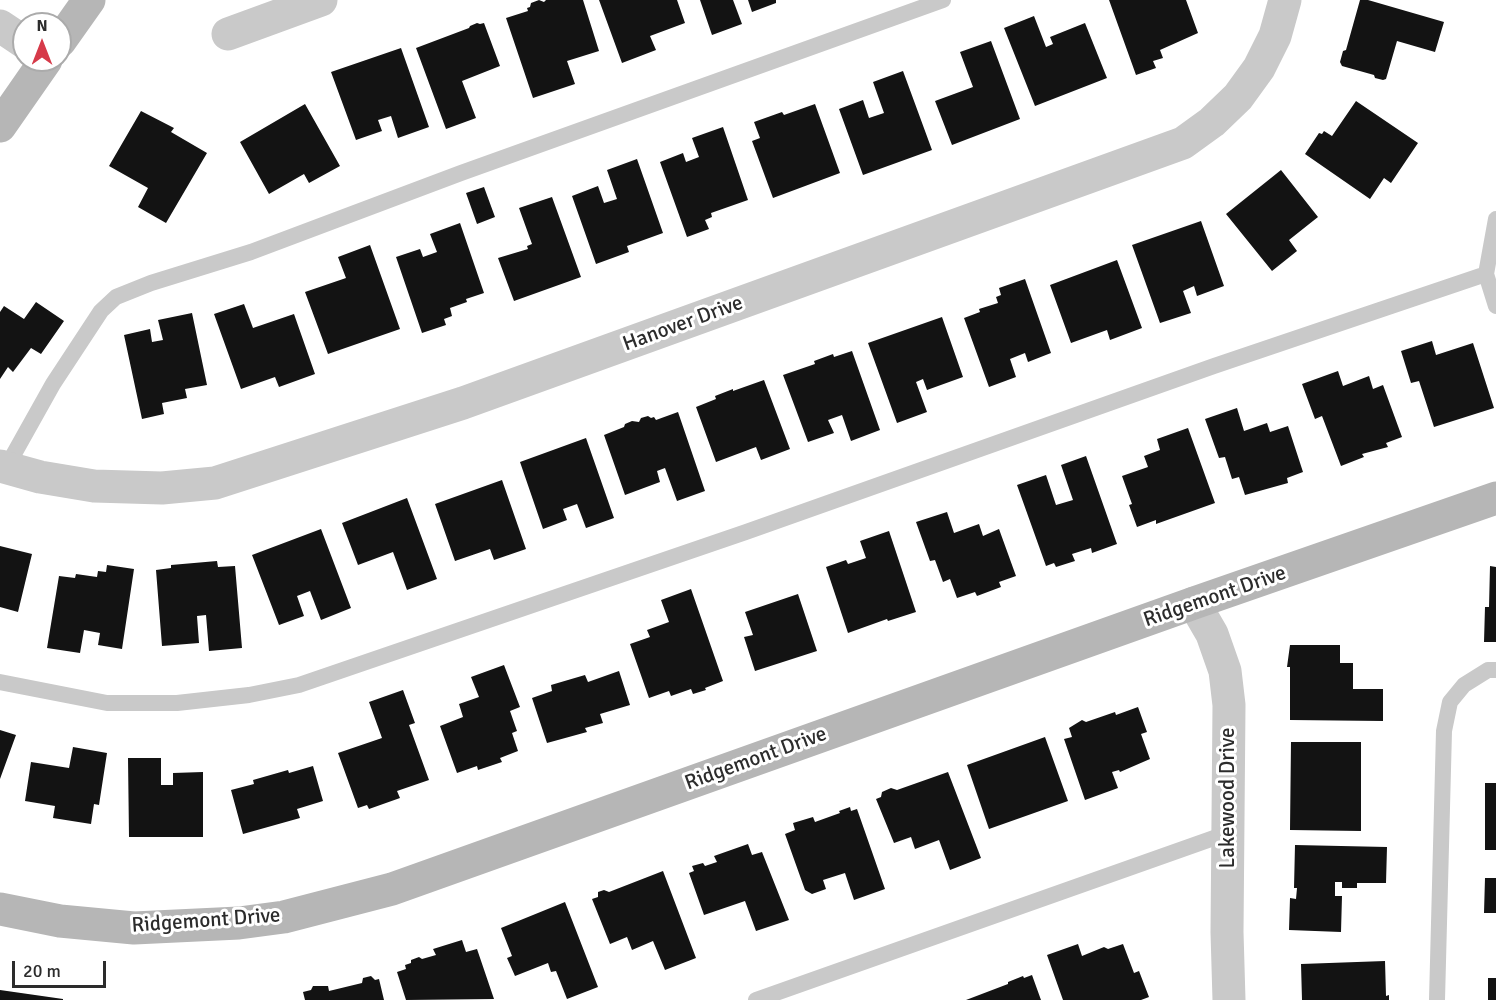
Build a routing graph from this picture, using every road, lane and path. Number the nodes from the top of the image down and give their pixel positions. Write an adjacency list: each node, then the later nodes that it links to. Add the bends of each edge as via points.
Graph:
1 (89, 0): 5 (street)
2 (321, 0): 6 (street)
3 (943, 0): 12 (lane, via 461,172 251,252 116,297 100,312)
4 (1286, 0): 12 (street, Hanover Drive, via 1275,36 1259,68 1238,97 1183,143 463,403 215,483 162,488 93,486)
5 (72, 24)
6 (228, 34)
7 (38, 72): 8 (street)
8 (0, 126)
9 (1496, 219): 10 (lane)
10 (1486, 274): 11 (lane); 16 (lane, via 299,686 177,703 107,703)
11 (1496, 306)
12 (3, 467)
13 (1496, 498): 14 (street, Ridgemont Drive)
14 (1194, 603): 17 (street, Lakewood Drive, via 1212,634 1225,671 1229,705); 18 (street, Ridgemont Drive, via 392,889 284,917 134,928 60,921)
15 (1496, 670): 21 (lane, via 1488,670 1457,693 1450,702 1444,731)
16 (0, 682)
17 (1228, 833): 19 (lane); 20 (street, Lakewood Drive)
18 (0, 909)
19 (756, 1000)
20 (1229, 1000)
21 (1437, 1000)

